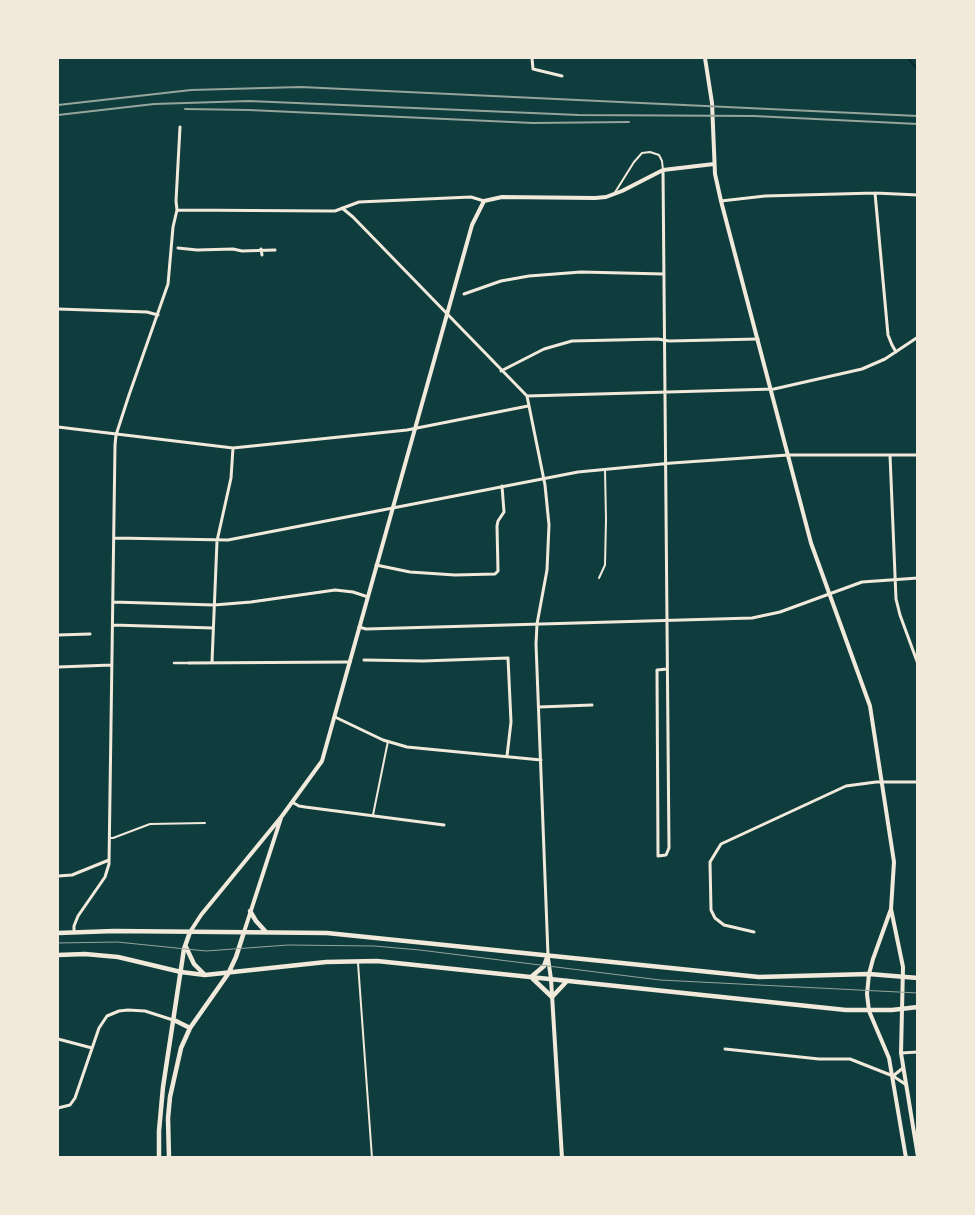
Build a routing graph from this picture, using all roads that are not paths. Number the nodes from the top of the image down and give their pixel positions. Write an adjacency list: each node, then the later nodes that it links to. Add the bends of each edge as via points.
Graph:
1 (532, 58): 3 (street, via 533,69)
2 (705, 58): 5 (street, via 712,104)
3 (562, 76)
4 (180, 127): 13 (street)
5 (714, 164): 6 (street); 11 (street)
6 (663, 170): 7 (street); 7 (lane, via 659,155 642,154); 18 (street)
7 (613, 194): 10 (street, via 595,198 502,197)
8 (876, 194): 9 (street); 11 (street, via 765,196); 26 (street, via 888,335)
9 (918, 195)
10 (484, 201): 12 (street, via 471,198 359,202); 21 (street, via 472,226)
11 (721, 201): 24 (street)
12 (342, 208): 13 (street, via 335,211); 21 (street)
13 (177, 210): 22 (street, via 168,284)
14 (178, 248): 15 (street)
15 (261, 250): 16 (street); 17 (street)
16 (275, 250)
17 (262, 255)
18 (664, 274): 19 (street, via 580,272 529,276 501,281); 25 (street)
19 (464, 294)
20 (58, 310): 22 (street)
21 (446, 314): 27 (street); 33 (street)
22 (158, 315): 34 (street)
23 (918, 337): 26 (street)
24 (758, 339): 25 (street); 28 (street)
25 (664, 340): 27 (street, via 572,341 544,349); 29 (street)
26 (896, 352): 28 (street, via 854,372)
27 (501, 371): 30 (street)
28 (771, 389): 29 (street); 36 (street)
29 (665, 393): 30 (street); 39 (street)
30 (527, 396): 31 (street)
31 (528, 406): 33 (street); 41 (street)
32 (58, 427): 34 (street)
33 (414, 428): 35 (street); 43 (street)
34 (116, 435): 35 (street); 44 (street)
35 (233, 448): 45 (street, via 231,478)
36 (788, 455): 37 (street); 39 (street); 50 (street)
37 (890, 455): 38 (street); 49 (street)
38 (918, 455)
39 (666, 464): 40 (street); 54 (street)
40 (605, 470): 41 (street); 47 (lane, via 605,565)
41 (544, 478): 42 (street); 55 (street, via 549,548)
42 (502, 486): 43 (street); 46 (street, via 504,512 497,524 498,571 495,574 436,575)
43 (391, 508): 45 (street); 46 (street)
44 (114, 538): 45 (street); 52 (street)
45 (217, 541): 53 (street)
46 (376, 564): 51 (street)
47 (598, 578)
48 (918, 578): 49 (street)
49 (894, 579): 50 (street, via 862,582); 66 (street, via 900,615)
50 (829, 594): 54 (street, via 764,617); 76 (street, via 869,701)
51 (368, 597): 53 (street, via 335,590); 57 (street)
52 (113, 602): 53 (street); 56 (street)
53 (214, 605): 58 (street)
54 (668, 620): 55 (street); 69 (street)
55 (537, 624): 57 (street); 71 (street)
56 (113, 625): 58 (street); 67 (street)
57 (359, 627): 63 (street)
58 (213, 628): 62 (street)
59 (90, 634): 60 (street)
60 (58, 635)
61 (364, 660): 74 (street, via 508,658 511,722)
62 (212, 662): 63 (street); 65 (street)
63 (350, 662): 72 (street)
64 (174, 663): 65 (street)
65 (189, 663)
66 (918, 664)
67 (112, 665): 68 (street); 83 (street)
68 (58, 667)
69 (667, 669): 69 (street, via 657,670 658,856 666,855 669,848)
70 (592, 705): 71 (street)
71 (539, 707): 75 (street)
72 (335, 717): 73 (street); 78 (street, via 322,761)
73 (388, 741): 74 (street, via 407,747); 80 (lane)
74 (508, 756): 75 (street)
75 (541, 760): 96 (street)
76 (882, 782): 77 (street); 86 (street, via 894,862); 92 (street, via 841,788 721,844 710,862 711,910 724,925)
77 (918, 782)
78 (292, 802): 79 (street); 80 (street, via 299,806)
79 (282, 816): 87 (street); 89 (street, via 200,915)
80 (373, 816): 82 (street)
81 (205, 823): 83 (lane, via 150,824)
82 (444, 824)
83 (110, 838): 84 (street)
84 (109, 860): 85 (street, via 72,875); 88 (street, via 107,873 78,916)
85 (58, 876)
86 (891, 909): 100 (street); 103 (street)
87 (250, 911): 90 (street); 91 (main road)
88 (74, 932): 89 (main road); 93 (main road)
89 (190, 932): 90 (main road); 94 (main road)
90 (244, 932): 91 (main road); 99 (main road)
91 (266, 932): 96 (main road, via 336,934)
92 (754, 932)
93 (58, 934)
94 (185, 946): 98 (main road); 101 (main road, via 194,964)
95 (58, 955): 98 (main road, via 118,957)
96 (548, 956): 100 (main road, via 758,977); 102 (main road, via 544,966); 105 (street)
97 (358, 961): 99 (main road, via 308,963); 102 (main road); 125 (lane)
98 (181, 972): 101 (main road); 111 (main road)
99 (228, 974): 101 (main road); 112 (main road)
100 (869, 974): 103 (main road); 110 (street)
101 (206, 975)
102 (531, 977): 105 (main road); 107 (main road)
103 (903, 977): 104 (main road); 109 (street)
104 (918, 978)
105 (551, 979): 106 (main road); 107 (street)
106 (567, 981): 107 (main road); 110 (main road)
107 (552, 997): 126 (street)
108 (918, 1007): 109 (main road)
109 (902, 1009): 110 (main road); 117 (street)
110 (869, 1011): 119 (street, via 887,1051)
111 (174, 1020): 112 (main road); 114 (street, via 141,1011 113,1012 103,1020); 123 (main road, via 161,1106)
112 (190, 1028): 124 (main road, via 181,1048 172,1088 168,1118)
113 (58, 1039): 114 (street)
114 (92, 1048): 121 (street, via 72,1103)
115 (725, 1050): 119 (street, via 850,1059)
116 (918, 1052): 117 (street)
117 (902, 1053): 118 (street)
118 (903, 1068): 119 (street); 120 (street)
119 (893, 1076): 120 (street); 127 (street)
120 (906, 1084): 122 (street)
121 (58, 1108)
122 (918, 1157)
123 (159, 1158)
124 (170, 1158)
125 (372, 1158)
126 (562, 1158)
127 (906, 1158)

